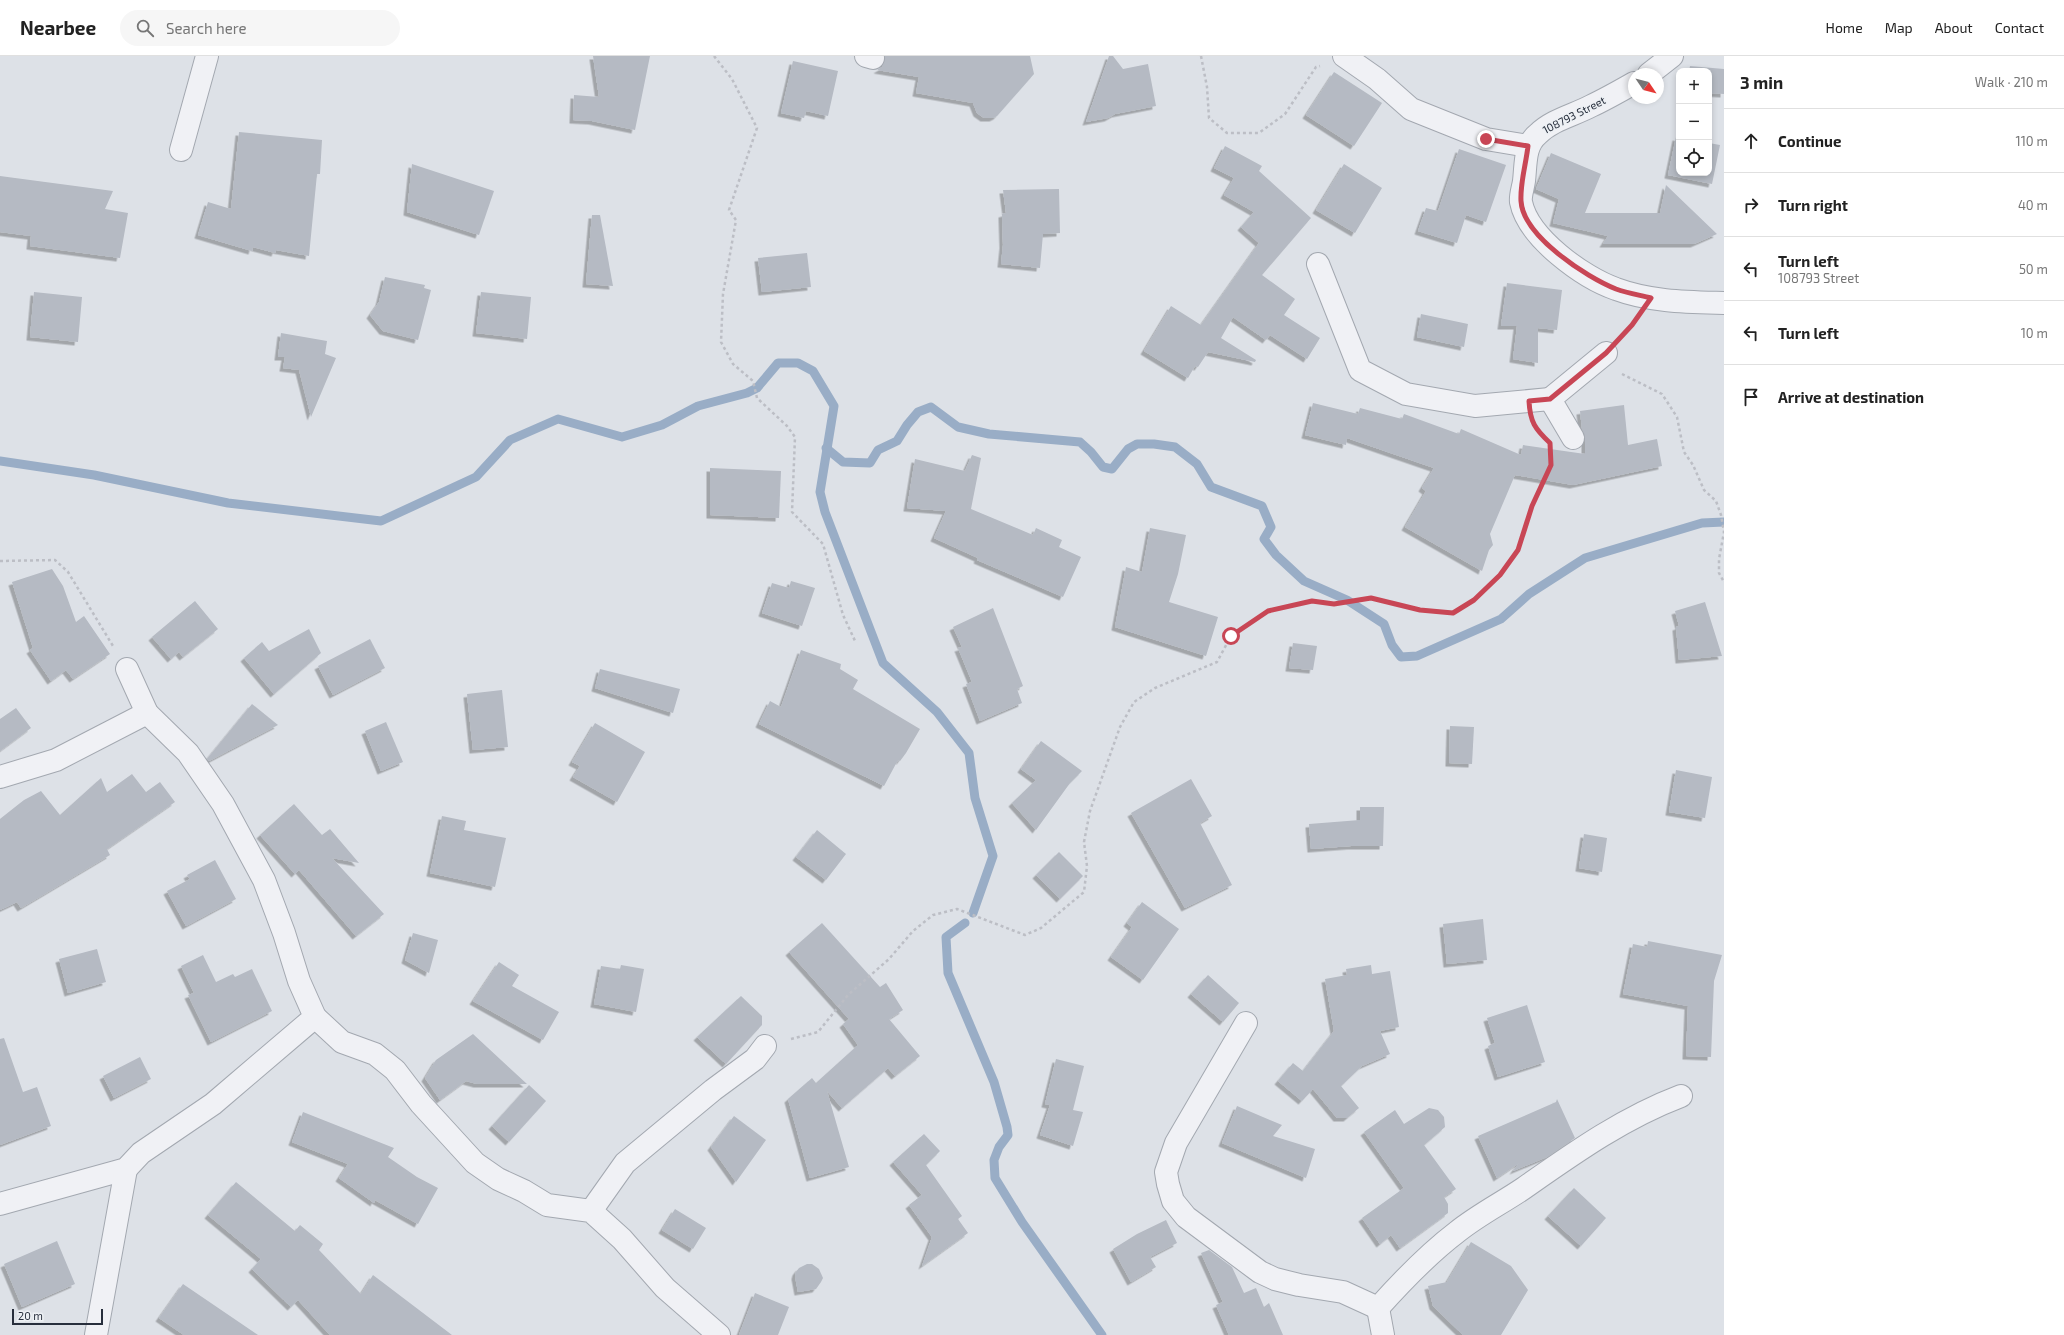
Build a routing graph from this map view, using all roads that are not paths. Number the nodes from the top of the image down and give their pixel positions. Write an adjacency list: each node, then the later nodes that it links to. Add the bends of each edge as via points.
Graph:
1 (207, 56): 7 (street)
2 (1672, 56): 4 (street)
3 (1349, 60): 6 (street, via 1377,79 1412,109 1486,139)
4 (1657, 68)
5 (1628, 86): 6 (street, 108793 Street, via 1555,123 1538,134)
6 (1528, 146): 9 (street, via 1521,202 1534,231 1560,256 1616,289 1665,300)
7 (181, 150)
8 (1318, 264): 11 (street, via 1360,370 1406,394 1475,406)
9 (1724, 303)
10 (1606, 353): 11 (street)
11 (1550, 399): 12 (street)
12 (1573, 438)
13 (127, 669): 14 (street)
14 (147, 713): 15 (street, via 56,760); 16 (street, via 188,753 223,804 264,880 299,981)
15 (0, 777)
16 (315, 1017): 20 (street, via 213,1104 140,1153); 22 (street, via 342,1042 375,1054 395,1070 421,1104 475,1163 498,1179 547,1205)
17 (1246, 1023): 23 (street, via 1176,1143 1166,1172 1174,1201 1186,1217 1260,1272 1299,1285 1343,1292)
18 (765, 1046): 22 (street, via 755,1059 625,1163)
19 (1681, 1096): 23 (street, via 1616,1126 1458,1231 1411,1272)
20 (126, 1169): 21 (street); 24 (street)
21 (0, 1204)
22 (591, 1211): 25 (street, via 622,1239 665,1288)
23 (1378, 1308): 26 (street)
24 (96, 1335)
25 (719, 1335)
26 (1383, 1335)

